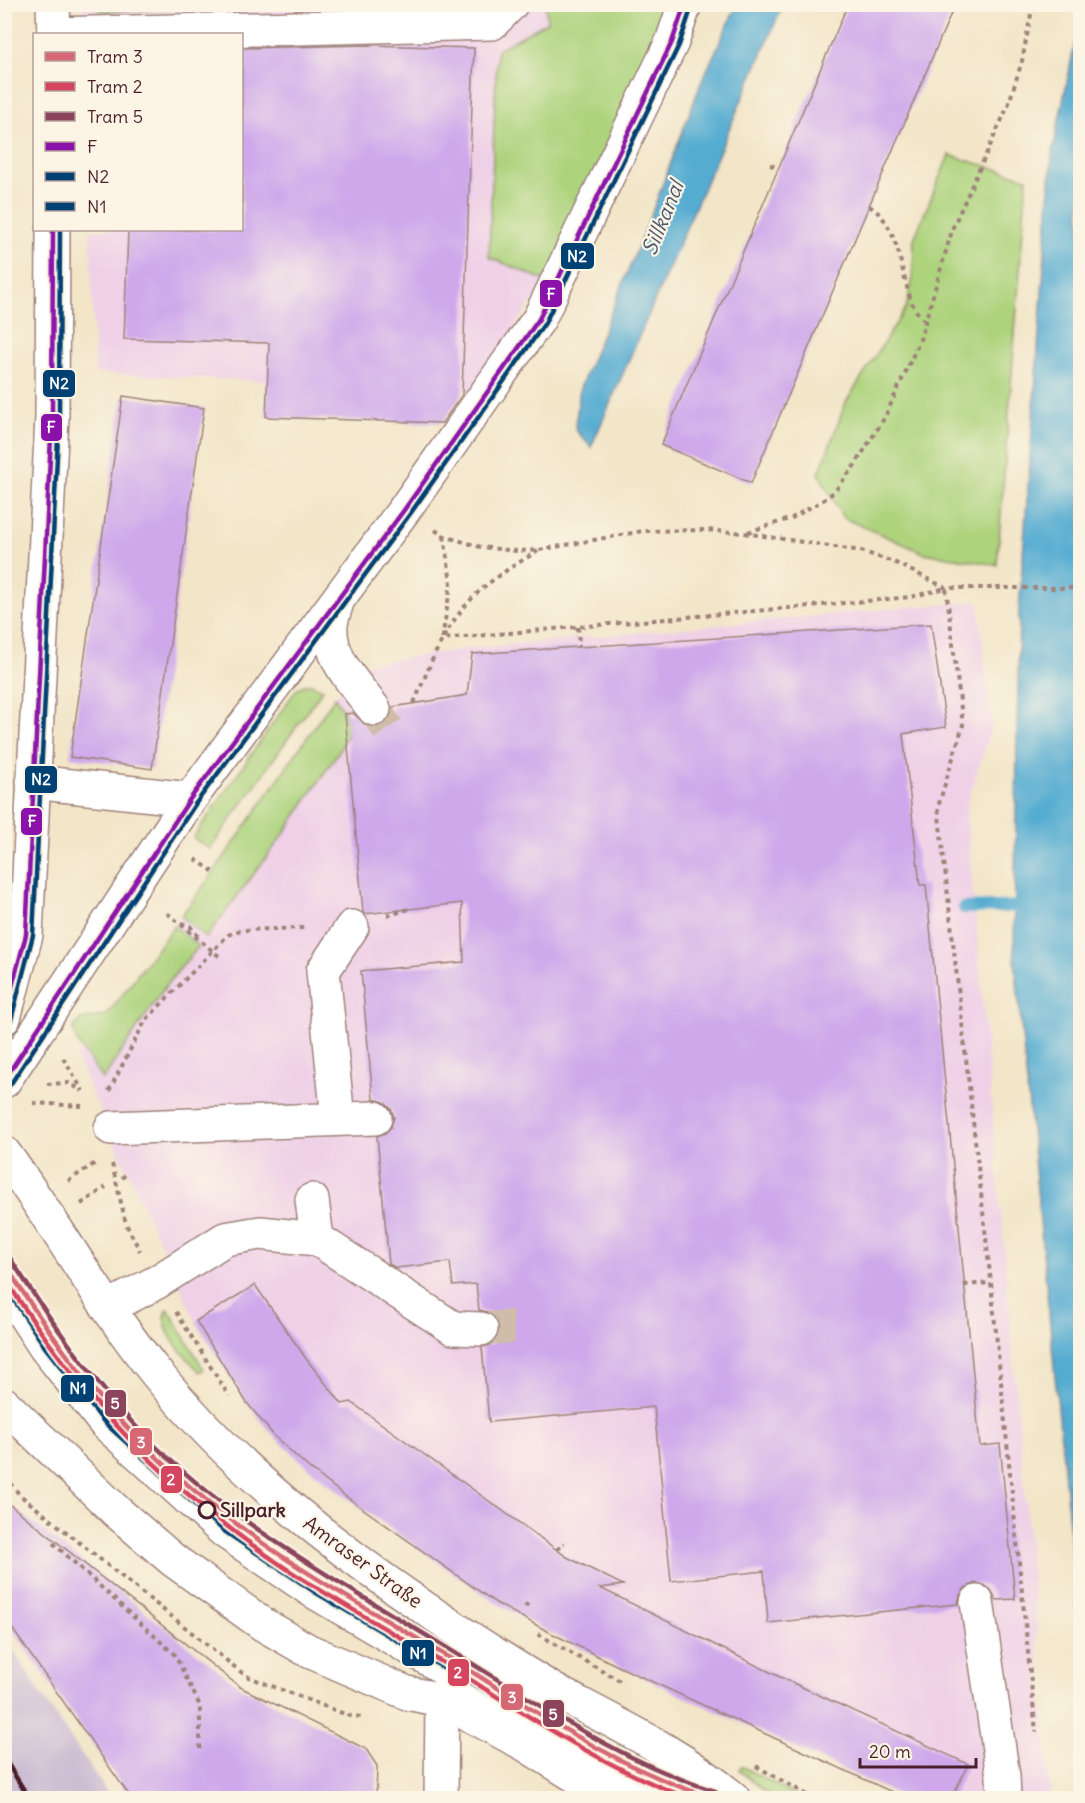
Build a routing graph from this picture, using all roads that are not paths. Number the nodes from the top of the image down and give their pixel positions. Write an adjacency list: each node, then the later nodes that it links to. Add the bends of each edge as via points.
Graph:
1 (53, 4): 5 (street)
2 (511, 4): 4 (street, via 492,23)
3 (685, 4): 8 (street, via 672,42 539,319)
4 (371, 16): 6 (street)
5 (54, 33)
6 (72, 33)
7 (53, 231): 12 (street, via 52,417)
8 (337, 602): 9 (street, via 331,624 332,646); 10 (street)
9 (343, 669): 10 (street, via 322,661); 11 (street)
10 (283, 671): 13 (street)
11 (374, 710)
12 (33, 782): 13 (street); 15 (street, via 26,934)
13 (190, 799): 16 (street)
14 (352, 927): 18 (street, via 323,971)
15 (4, 1018)
16 (4, 1081)
17 (375, 1118): 18 (street)
18 (338, 1119): 19 (street)
19 (103, 1130)
20 (4, 1137): 21 (street, Amraser Straße)
21 (8, 1162): 25 (street, Amraser Straße)
22 (312, 1200): 23 (street)
23 (317, 1239): 25 (street, via 261,1233 225,1239); 26 (street, via 453,1328)
24 (4, 1284): 30 (street, via 45,1347 105,1424 224,1531)
25 (109, 1308): 28 (street, Amraser Straße, via 156,1373 232,1456 265,1487)
26 (481, 1329)
27 (4, 1404): 31 (street, via 173,1560 264,1625 309,1651)
28 (360, 1561): 30 (street); 36 (street, Amraser Straße, via 463,1634 553,1689 675,1755)
29 (976, 1602): 37 (street)
30 (376, 1628): 31 (street); 35 (street, via 643,1781)
31 (407, 1693): 32 (street)
32 (442, 1700): 33 (street); 34 (street, via 526,1745)
33 (441, 1798)
34 (610, 1798)
35 (688, 1798)
36 (733, 1798)
37 (1004, 1798)

